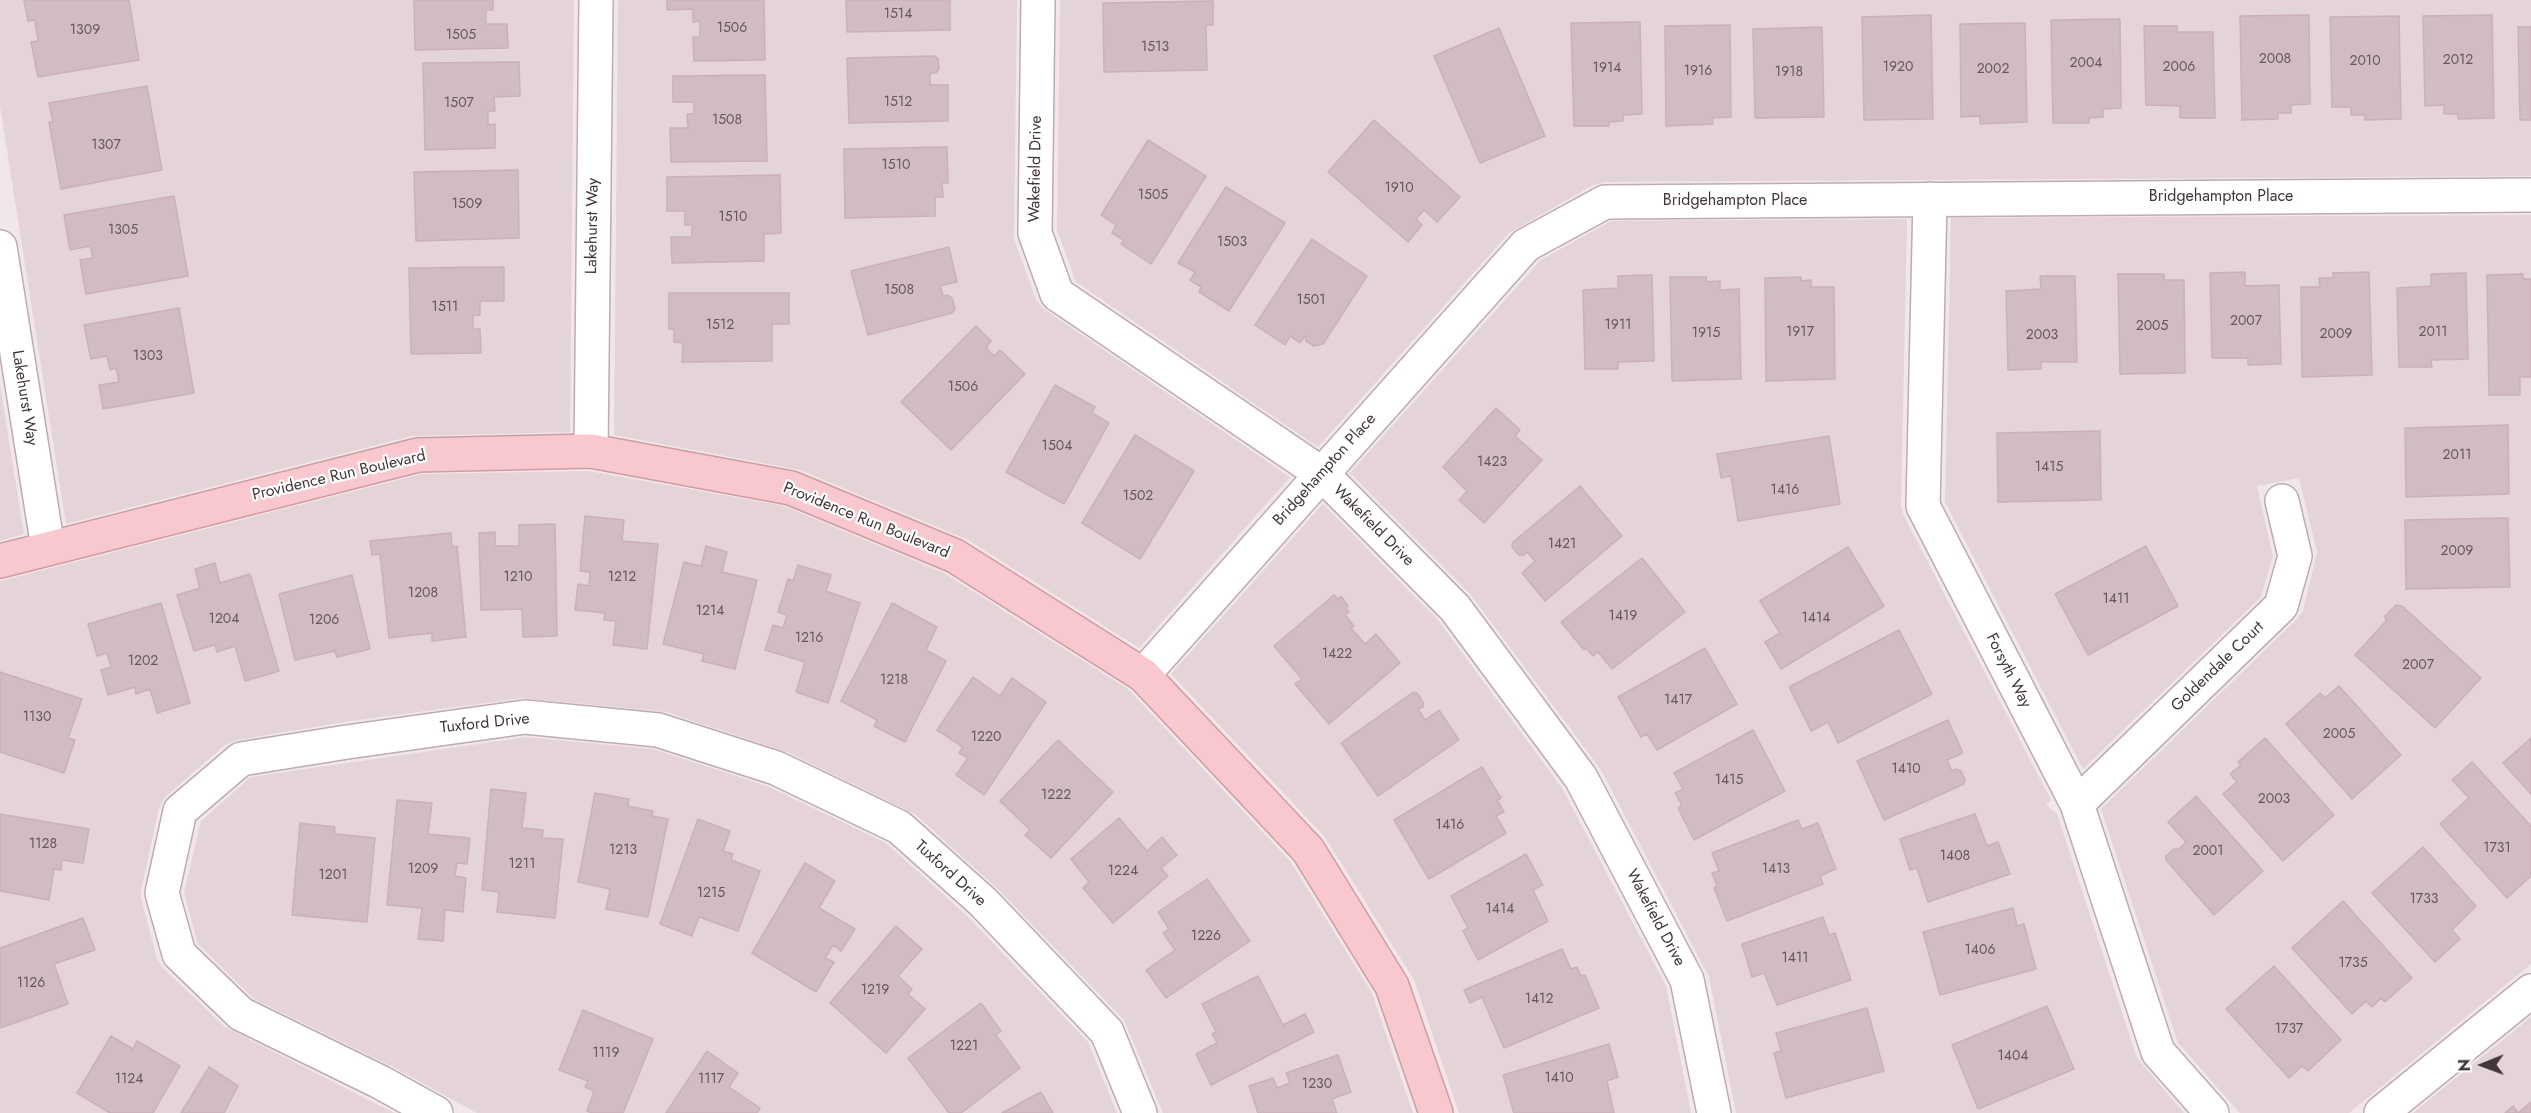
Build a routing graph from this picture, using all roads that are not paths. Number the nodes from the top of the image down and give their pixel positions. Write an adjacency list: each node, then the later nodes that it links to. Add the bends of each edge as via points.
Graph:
1 (596, 0): 6 (street, Lakehurst Way)
2 (1038, 0): 7 (street, Wakefield Drive, via 1035,233 1057,294)
3 (2531, 195): 4 (street, Bridgehampton Place)
4 (1930, 199): 7 (street, Bridgehampton Place, via 1605,202 1526,245); 12 (street, Forsyth Way, via 1923,506)
5 (0, 247): 9 (street, Lakehurst Way)
6 (591, 451): 9 (street, Providence Run Boulevard, via 418,455); 11 (street, Providence Run Boulevard, via 791,488 955,556)
7 (1322, 474): 11 (street, Bridgehampton Place); 17 (street, Wakefield Drive, via 1455,608 1581,778 1688,980)
8 (2282, 501): 12 (street, Goldendale Court, via 2295,556 2281,606)
9 (48, 548): 10 (street, Providence Run Boulevard)
10 (0, 561)
11 (1143, 675): 16 (street, Providence Run Boulevard, via 1308,850 1392,986)
12 (2076, 804): 18 (street, Forsyth Way, via 2158,1052)
13 (2531, 991): 19 (street)
14 (435, 1113): 15 (street, Tuxford Drive, via 241,1014 178,954 162,893 180,811 241,759 525,717 658,730 776,768 899,827 982,902 1107,1032)
15 (1140, 1113)
16 (1436, 1113)
17 (1714, 1113)
18 (2212, 1113)
19 (2381, 1113)

